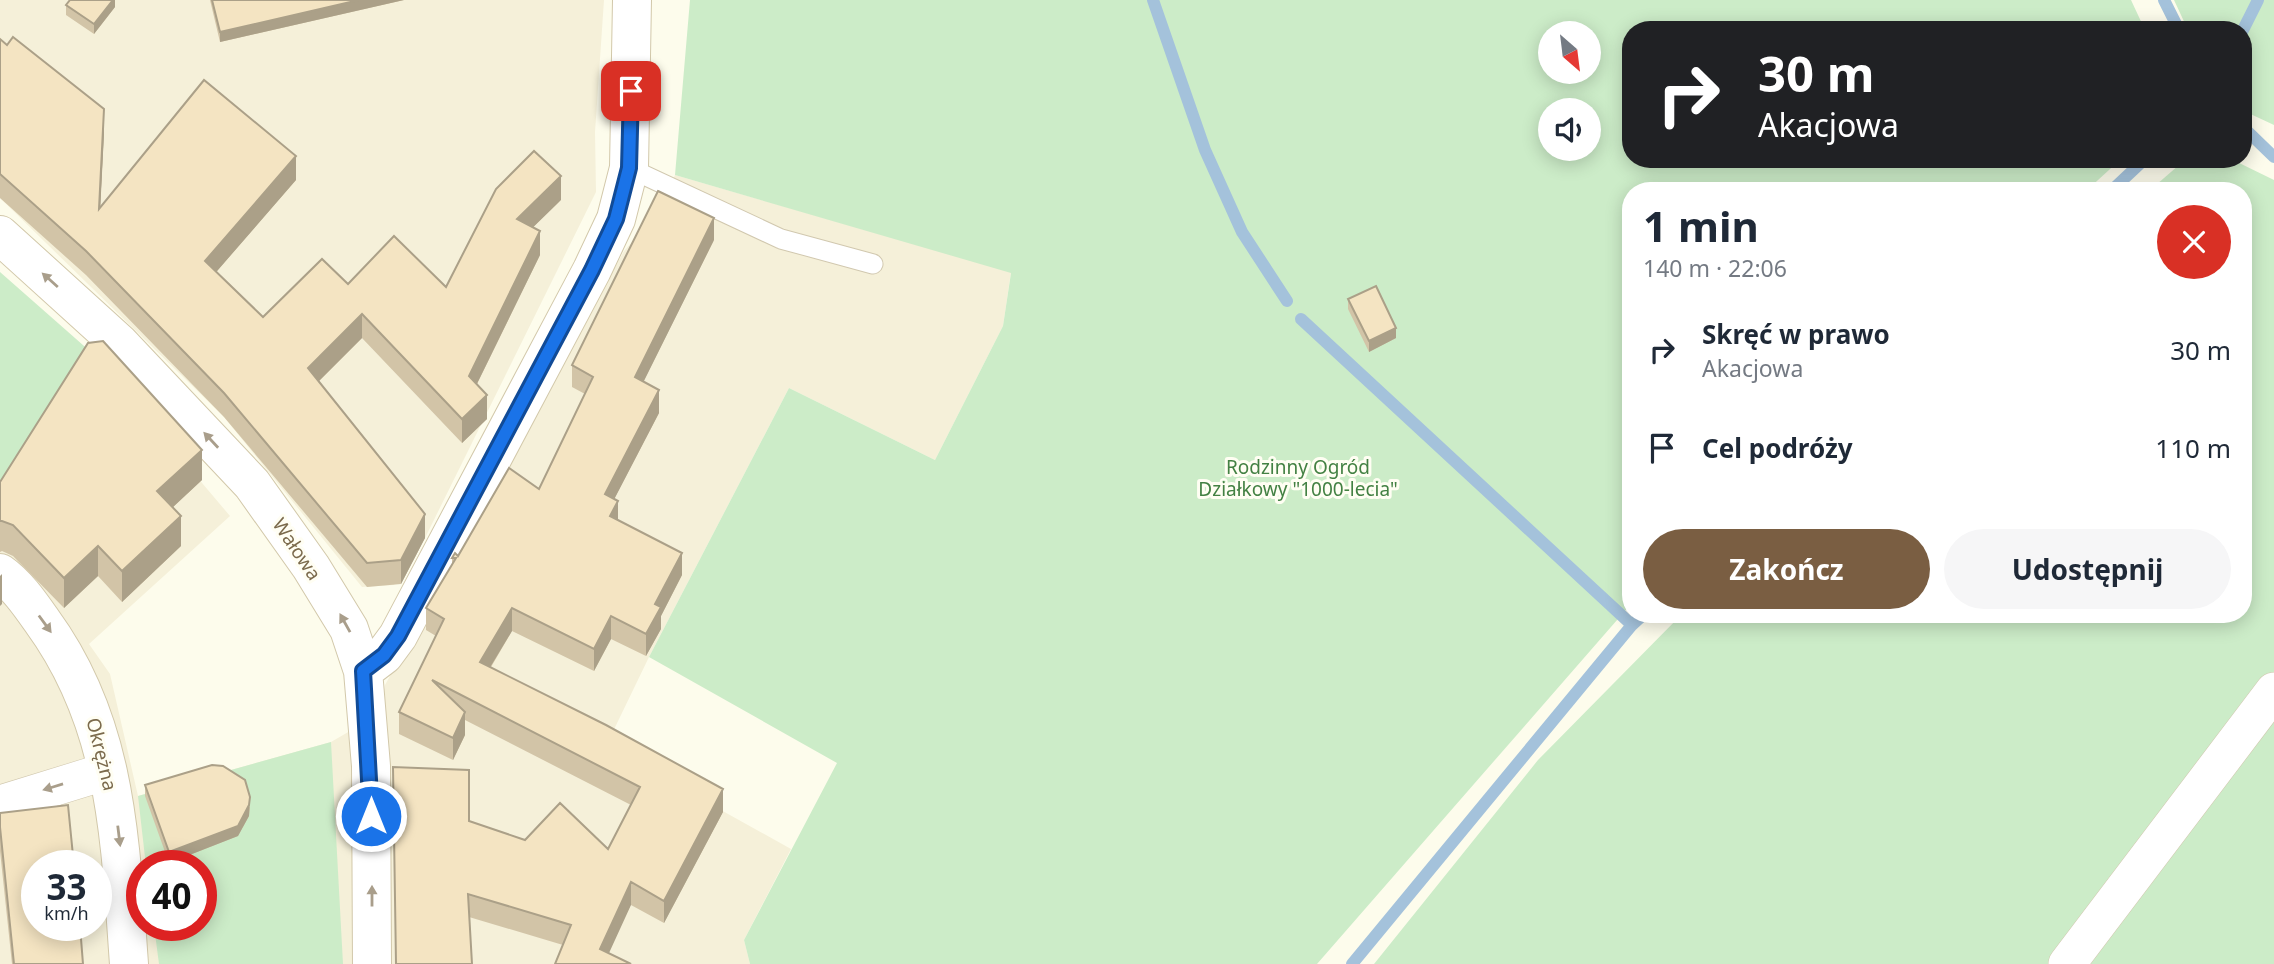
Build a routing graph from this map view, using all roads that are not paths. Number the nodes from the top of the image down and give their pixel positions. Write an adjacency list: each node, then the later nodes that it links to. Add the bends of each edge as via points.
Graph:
1 (632, 0): 2 (street)
2 (629, 168): 4 (lane, via 782,239); 6 (street, via 616,219 602,249 491,462 398,636 384,655)
3 (0, 235): 6 (street, Wałowa, one-way to 3, via 349,629 252,484 119,343)
4 (873, 264)
5 (0, 573): 8 (street, Okrężna, one-way to 8, via 28,601 62,648 99,727)
6 (363, 671): 11 (street, Wałowa, one-way to 6, via 371,766)
7 (2274, 691): 12 (street)
8 (107, 771): 9 (street, one-way to 9); 10 (street, Okrężna, one-way to 10, via 120,837)
9 (0, 804)
10 (129, 964)
11 (372, 964)
12 (2067, 964)

